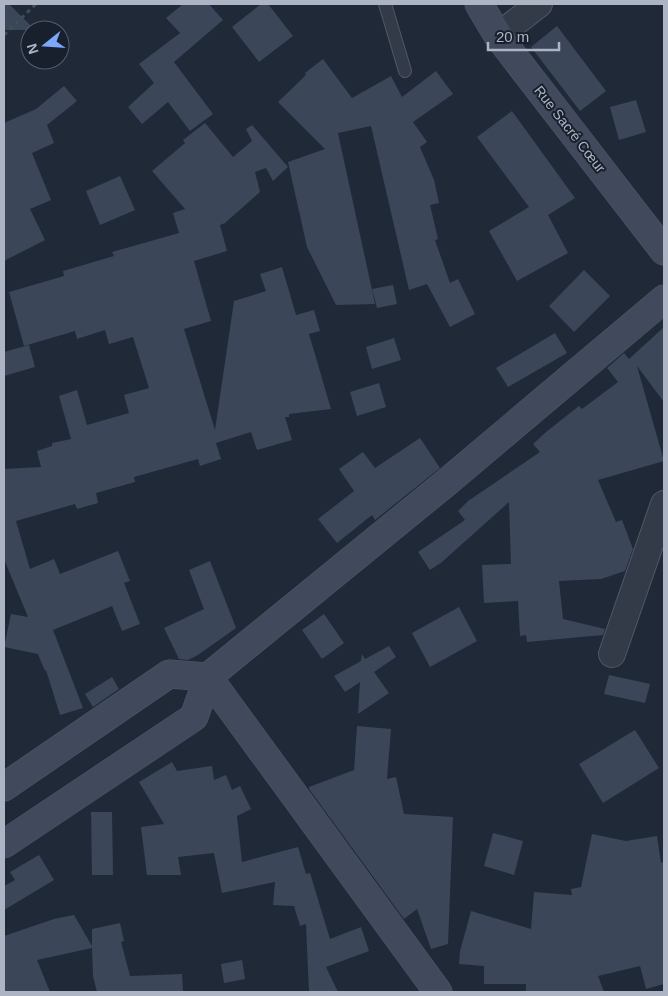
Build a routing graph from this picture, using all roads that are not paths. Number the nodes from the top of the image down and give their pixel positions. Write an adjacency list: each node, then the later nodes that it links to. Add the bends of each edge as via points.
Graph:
1 (385, 4): 5 (lane)
2 (479, 4): 4 (street, Rue Sacré Cœur)
3 (539, 4): 4 (street)
4 (498, 36): 6 (street, Rue Sacré Cœur)
5 (405, 71)
6 (664, 251)
7 (664, 299): 10 (street)
8 (664, 504): 9 (street)
9 (612, 654)
10 (208, 677): 11 (street, via 170,674); 12 (street, via 194,717); 13 (street)
11 (4, 786)
12 (4, 844)
13 (438, 992)

